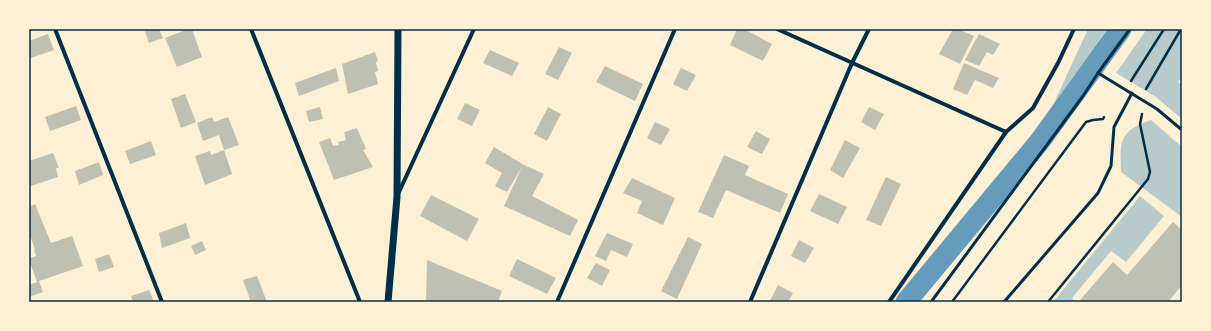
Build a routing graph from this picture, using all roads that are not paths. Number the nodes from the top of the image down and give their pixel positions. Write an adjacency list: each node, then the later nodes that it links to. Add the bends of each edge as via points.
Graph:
1 (55, 29): 16 (street)
2 (251, 29): 17 (street)
3 (398, 29): 15 (street)
4 (474, 29): 15 (street)
5 (675, 29): 19 (street)
6 (777, 29): 10 (street)
7 (869, 29): 10 (street)
8 (1074, 29): 14 (street, via 1033,108)
9 (1130, 29): 11 (lane)
10 (852, 63): 14 (street); 20 (street)
11 (1098, 73): 12 (lane); 22 (lane)
12 (1132, 93): 13 (lane, via 1157,108); 23 (lane, via 1114,127 1110,166 1098,192)
13 (1182, 130)
14 (1006, 132): 21 (street)
15 (397, 197): 18 (street)
16 (162, 302)
17 (360, 302)
18 (388, 302)
19 (557, 302)
20 (750, 302)
21 (890, 302)
22 (931, 302)
23 (1004, 302)

